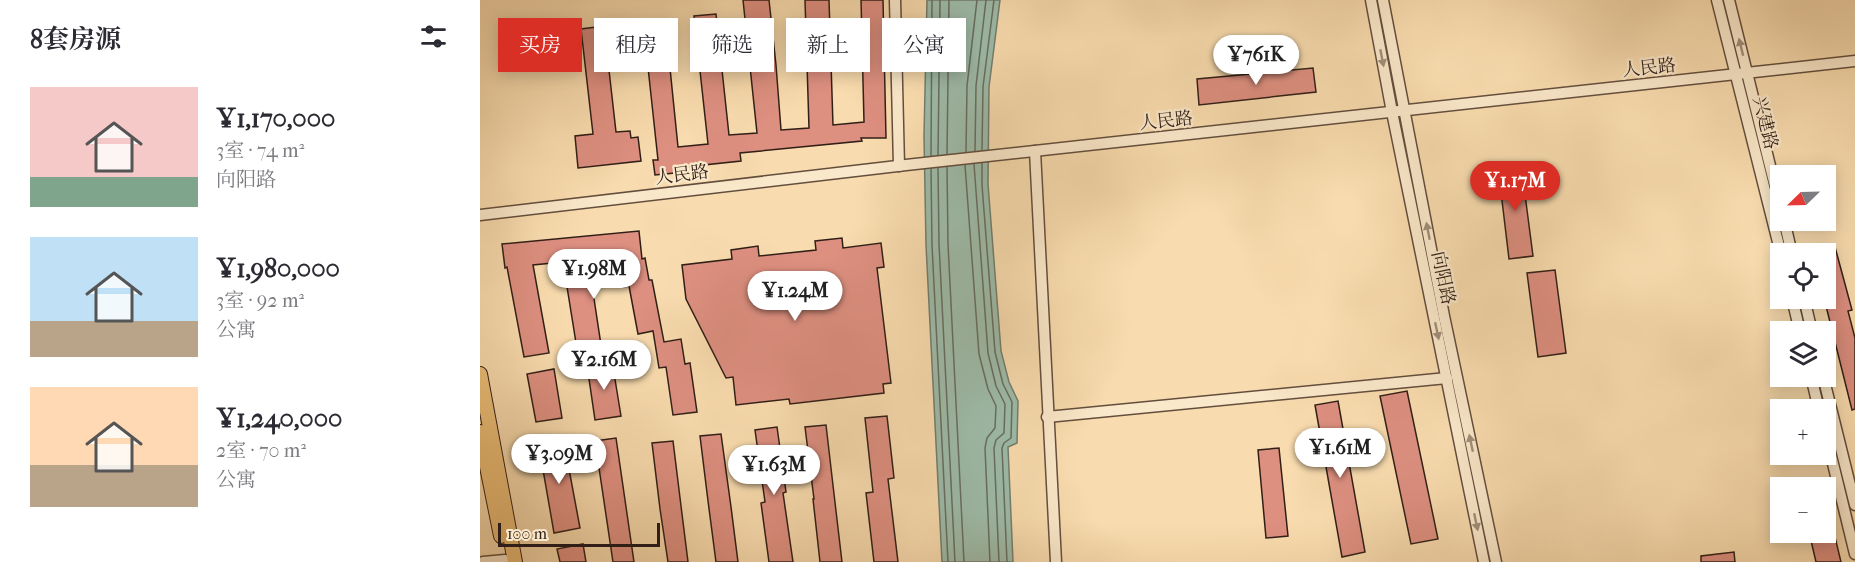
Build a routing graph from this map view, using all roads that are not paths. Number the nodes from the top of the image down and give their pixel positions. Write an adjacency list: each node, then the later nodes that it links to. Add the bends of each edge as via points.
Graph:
1 (895, 0): 10 (street)
2 (1371, 0): 8 (street, 向阳路, one-way to 8)
3 (1383, 0): 8 (street, 向阳路)
4 (1717, 0): 7 (street, 兴建路)
5 (1729, 0): 7 (street, 兴建路, one-way to 5)
6 (1855, 61): 7 (street, 人民路)
7 (1742, 74): 8 (street, 人民路); 11 (street, 兴建路); 13 (street, 兴建路)
8 (1398, 112): 9 (street, 人民路); 15 (street, 向阳路, one-way to 15); 26 (street, 向阳路, one-way to 8)
9 (1035, 151): 10 (street, 人民路); 17 (street)
10 (899, 166): 12 (street, 人民路)
11 (1770, 171)
12 (480, 215)
13 (1778, 243)
14 (480, 374): 22 (main road)
15 (1447, 378): 17 (street); 25 (street, 向阳路, one-way to 25)
16 (1826, 387): 20 (street)
17 (1047, 417): 24 (street)
18 (481, 438): 22 (main road)
19 (1833, 465): 21 (street)
20 (1855, 505)
21 (1855, 554)
22 (509, 561): 23 (street)
23 (483, 562)
24 (1056, 562)
25 (1484, 562)
26 (1496, 562)

